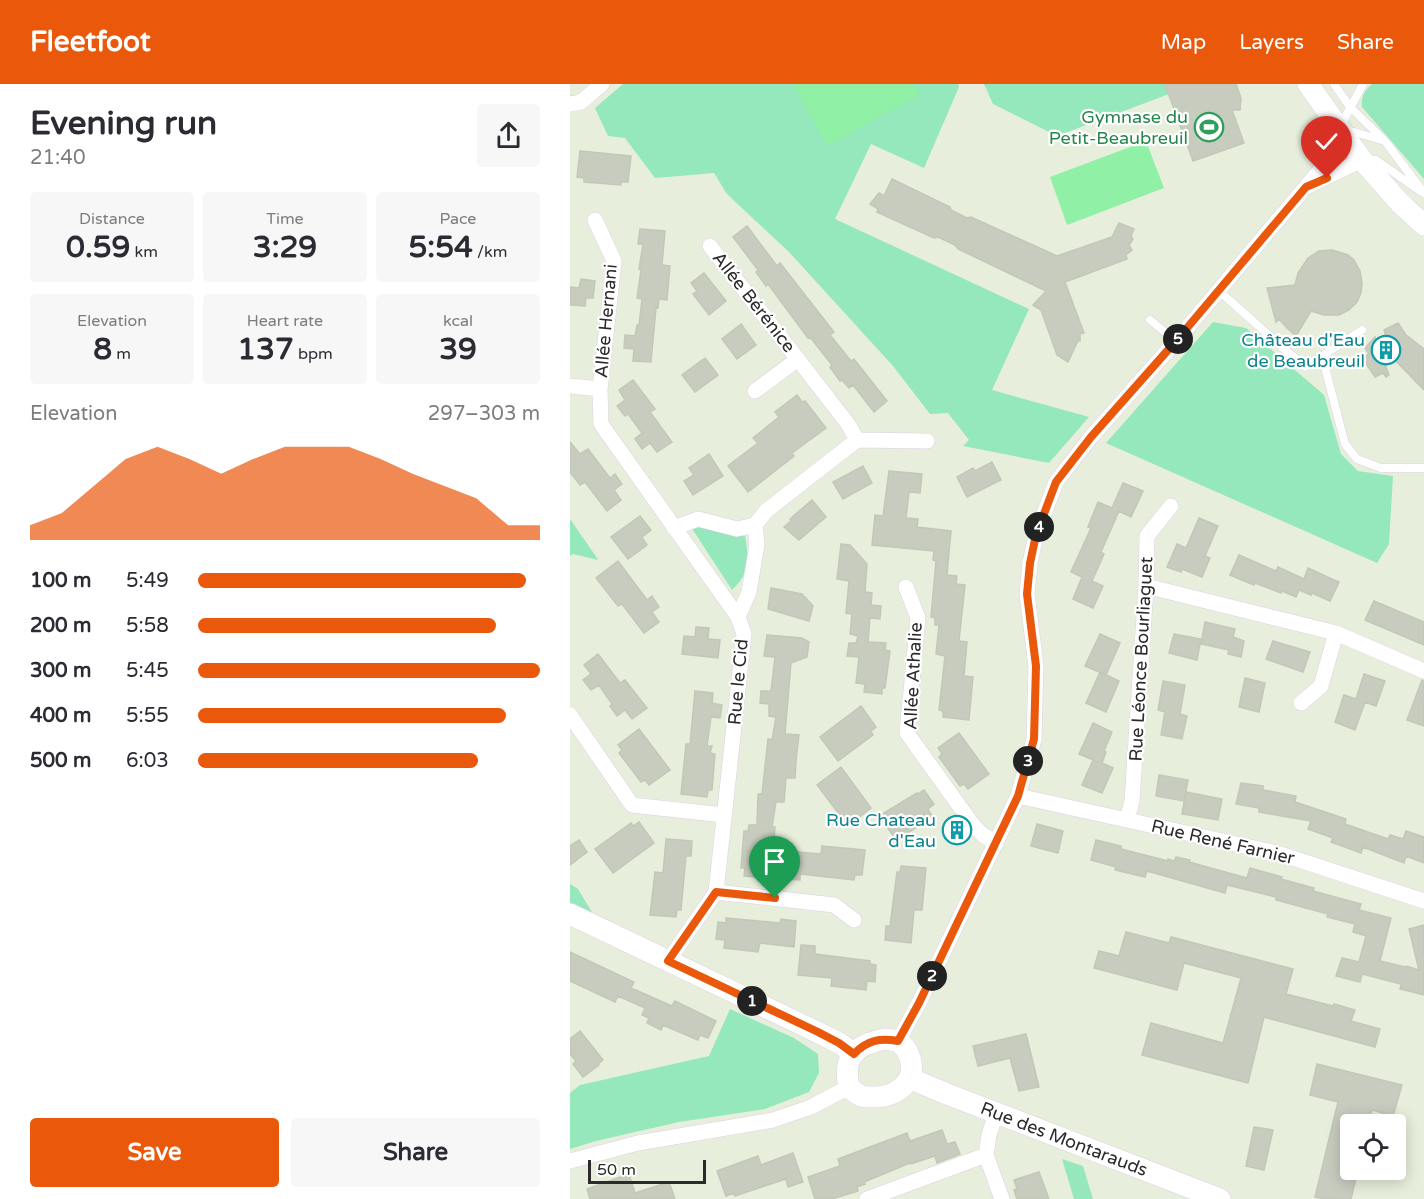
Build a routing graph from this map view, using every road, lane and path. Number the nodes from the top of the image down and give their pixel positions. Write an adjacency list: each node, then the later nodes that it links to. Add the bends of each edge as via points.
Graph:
1 (602, 84): 5 (street, via 581,102)
2 (1308, 84): 7 (street)
3 (1334, 84): 6 (lane)
4 (1363, 84): 6 (lane)
5 (570, 104)
6 (1350, 107): 7 (lane); 8 (lane)
7 (1339, 128): 8 (lane); 9 (street); 10 (street, via 1328,157)
8 (1385, 141): 11 (lane)
9 (1362, 160): 10 (street); 11 (lane, via 1376,160); 13 (street)
10 (1306, 187): 15 (street)
11 (1424, 194)
12 (595, 220): 22 (street, Allée Hernani, via 614,261)
13 (1424, 225)
14 (710, 246): 20 (street, Allée Bérénice)
15 (1219, 291): 18 (street); 19 (lane, via 1305,367)
16 (1150, 320): 18 (lane)
17 (1362, 330): 19 (lane)
18 (1176, 341): 37 (street, via 1056,482 1036,535 1027,594 1036,666 1034,739)
19 (1322, 356): 26 (lane, via 1345,444 1357,459 1381,468)
20 (798, 359): 23 (street, Allée Bérénice); 24 (street, Allée Bérénice)
21 (570, 386): 22 (street)
22 (600, 389): 29 (street, Rue le Cid, via 601,424)
23 (755, 391)
24 (857, 440): 25 (street); 28 (street, via 766,511)
25 (927, 441)
26 (1424, 468)
27 (1172, 506): 30 (street, Rue Léonce Bourliaguet, via 1147,536)
28 (755, 525): 29 (street, via 737,529 698,519); 32 (street, via 757,544 749,592)
29 (674, 528): 32 (street, Rue le Cid)
30 (1146, 586): 33 (street); 39 (street, Rue Léonce Bourliaguet, via 1132,801)
31 (906, 588): 40 (street, Allée Athalie, via 918,618 907,734 973,825)
32 (738, 618): 38 (street, Rue le Cid, via 744,634)
33 (1336, 633): 34 (street); 35 (street, via 1322,686)
34 (1424, 671)
35 (1301, 703)
36 (570, 715): 38 (street, via 632,805)
37 (1018, 796): 39 (street, Rue René Farnier); 40 (street)
38 (724, 815): 41 (street, Rue le Cid)
39 (1127, 820): 42 (street, Rue René Farnier, via 1281,854)
40 (996, 843): 46 (street)
41 (716, 892): 44 (street, via 834,905); 45 (street, Rue le Cid)
42 (1424, 902)
43 (570, 914): 45 (street)
44 (854, 920)
45 (668, 961): 47 (street, via 818,1032)
46 (898, 1041): 47 (street, via 875,1041); 48 (street, via 911,1059)
47 (854, 1054): 49 (street, via 847,1065)
48 (909, 1078): 49 (street, via 890,1095 877,1097 861,1096); 50 (street, Rue des Montarauds)
49 (849, 1087): 52 (street, via 811,1107 772,1120 638,1143)
50 (996, 1113): 51 (street); 55 (street, Rue des Montarauds)
51 (986, 1155): 53 (street); 54 (street)
52 (570, 1161)
53 (867, 1199)
54 (1002, 1199)
55 (1220, 1199)

